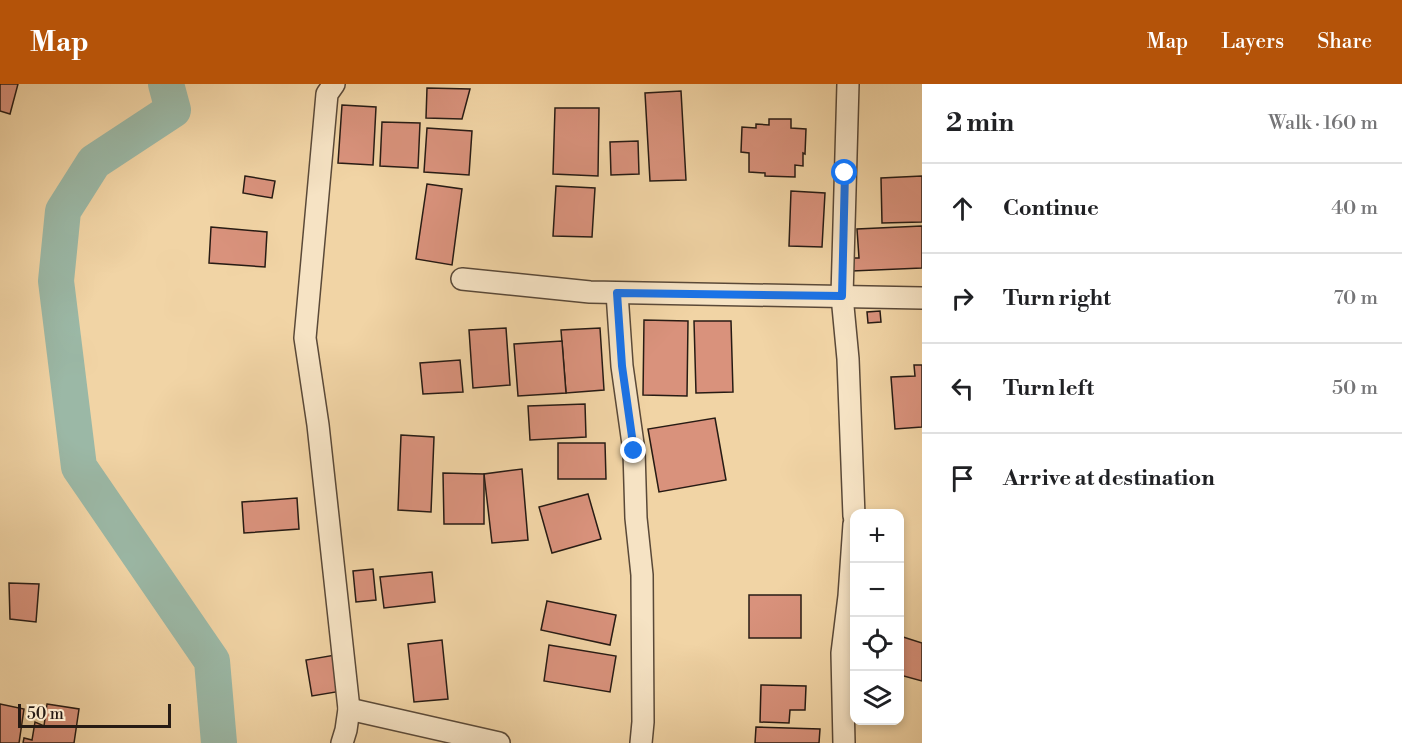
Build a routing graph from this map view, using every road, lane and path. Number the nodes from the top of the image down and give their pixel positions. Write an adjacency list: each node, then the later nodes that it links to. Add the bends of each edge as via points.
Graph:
1 (334, 84): 9 (street, via 327,94 305,338)
2 (848, 84): 5 (street)
3 (462, 279): 4 (street)
4 (617, 293): 5 (street); 12 (street, via 642,575)
5 (842, 296): 6 (street); 7 (street)
6 (922, 298)
7 (855, 509)
8 (852, 563): 13 (street, via 842,653)
9 (350, 709): 10 (street); 11 (street)
10 (342, 743)
11 (498, 743)
12 (641, 743)
13 (844, 743)

